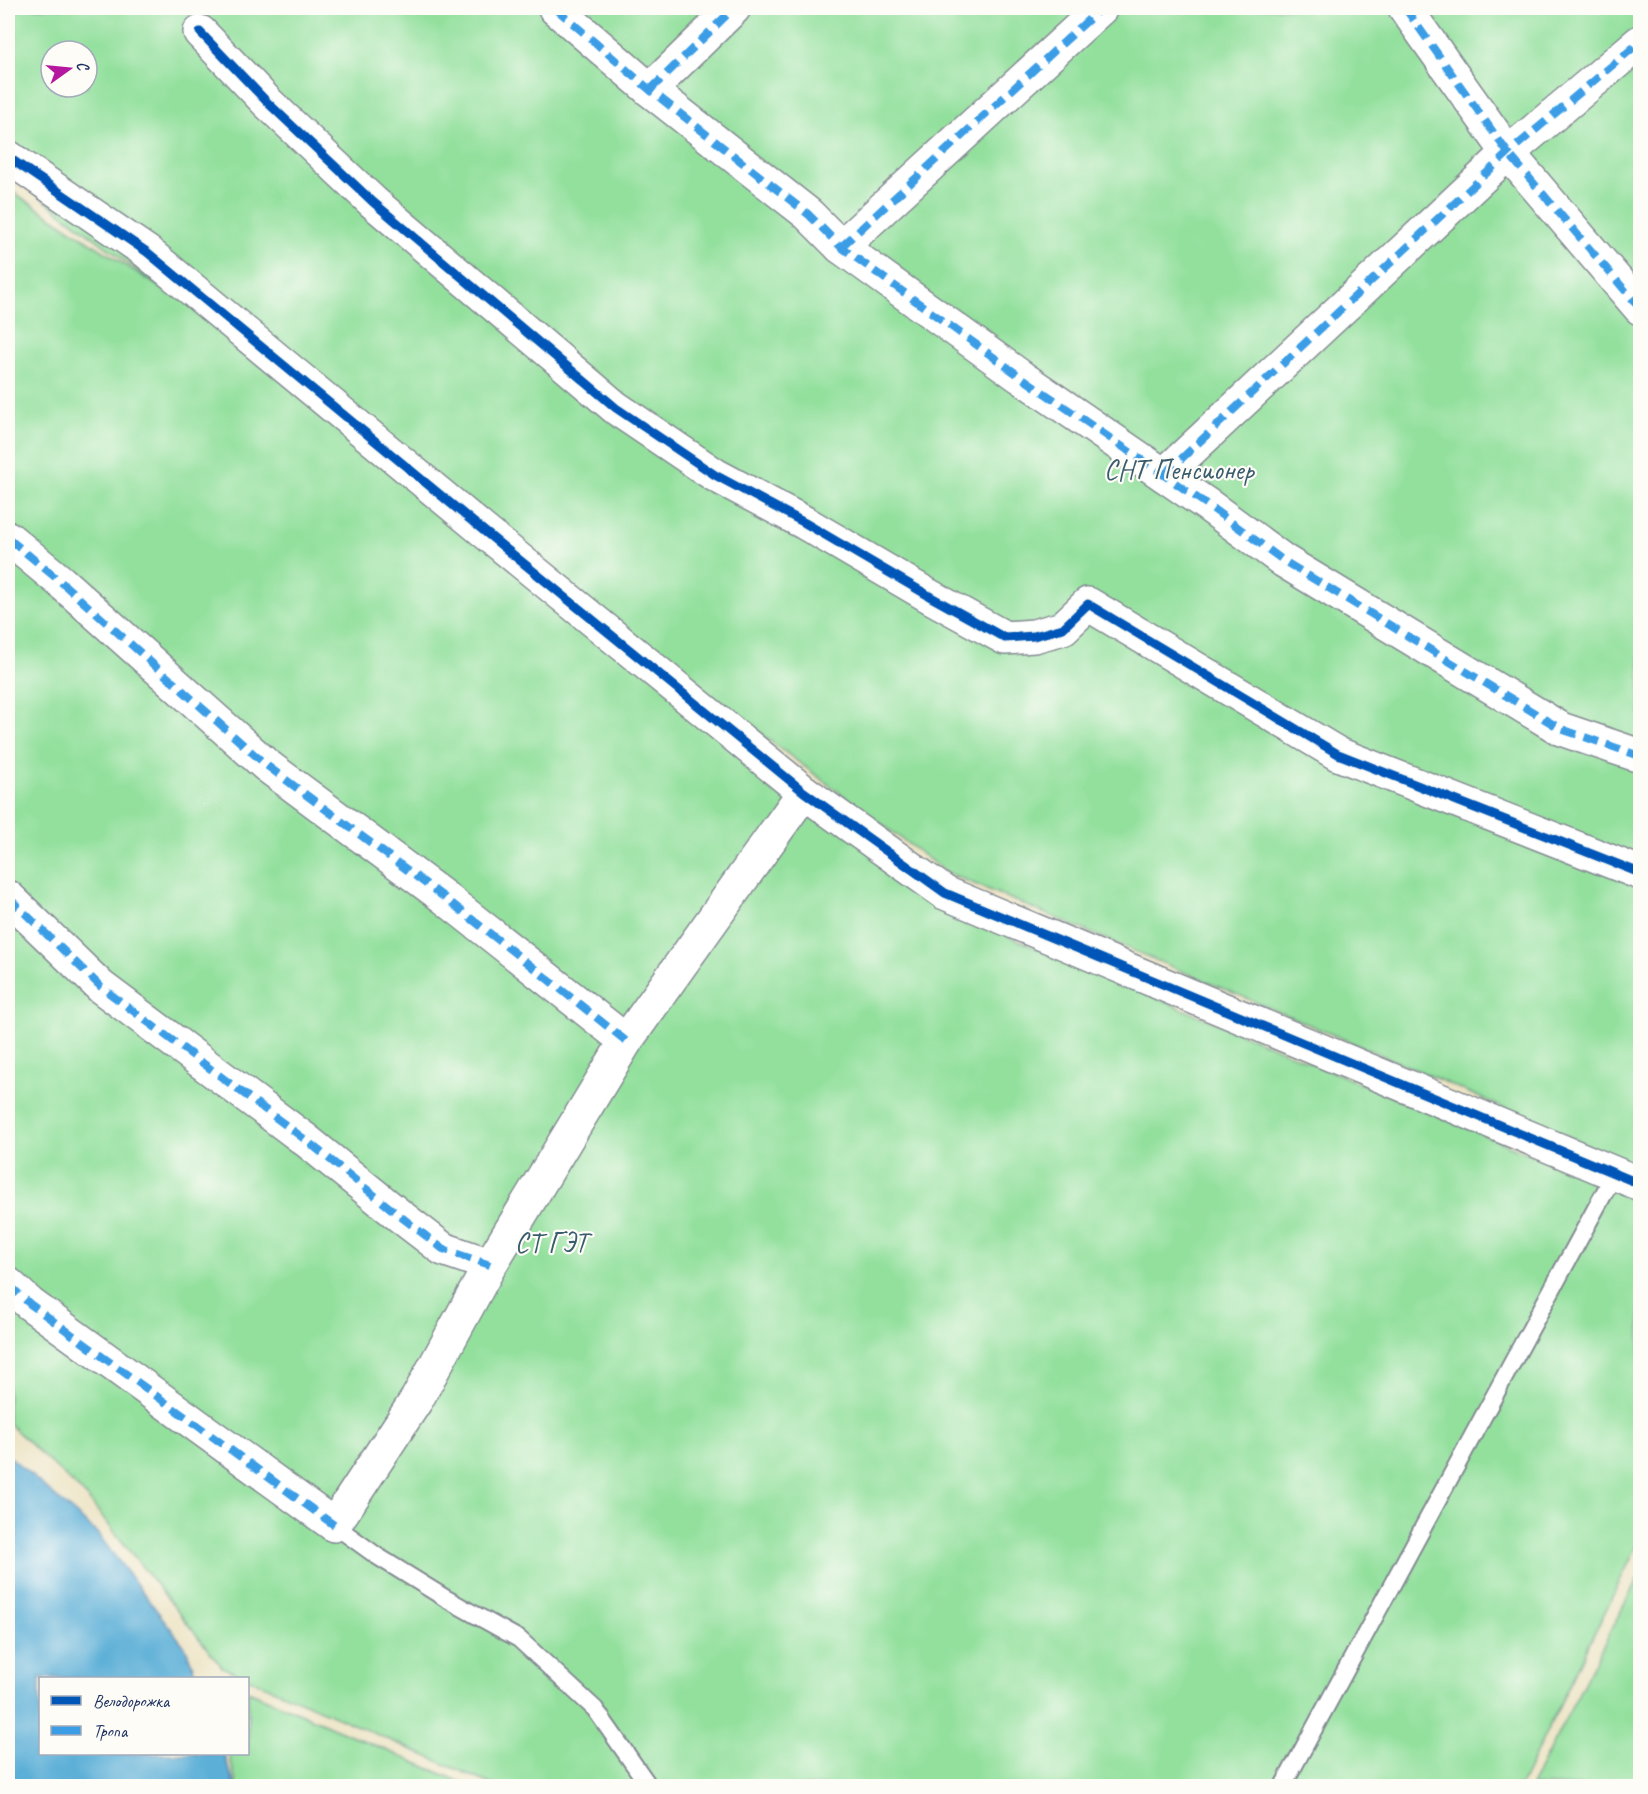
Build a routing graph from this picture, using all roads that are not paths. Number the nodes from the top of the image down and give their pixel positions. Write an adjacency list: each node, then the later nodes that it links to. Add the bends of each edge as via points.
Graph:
1 (555, 8): 7 (street)
2 (734, 8): 7 (street)
3 (1101, 8): 10 (street)
4 (1405, 8): 8 (street)
5 (200, 32): 16 (street, via 373,202 616,408 715,475 1005,638 1063,628 1089,604 1338,754)
6 (1641, 42): 8 (street)
7 (650, 90): 10 (street, via 808,214)
8 (1508, 153): 11 (street); 12 (street)
9 (8, 157): 15 (street, via 147,252)
10 (841, 247): 12 (street)
11 (1641, 308)
12 (1164, 475): 14 (street, via 1284,561 1561,729)
13 (8, 538): 18 (street, via 266,765 445,898)
14 (1641, 756)
15 (804, 792): 18 (street); 19 (street, via 945,893)
16 (1641, 873)
17 (8, 897): 20 (street, via 101,987 400,1216 444,1249)
18 (626, 1041): 20 (street)
19 (1628, 1178): 24 (lane)
20 (490, 1265): 22 (street, via 417,1399)
21 (8, 1284): 22 (street, via 30,1304)
22 (334, 1525): 23 (lane, via 445,1598 519,1639 595,1709)
23 (649, 1786)
24 (1283, 1786)

